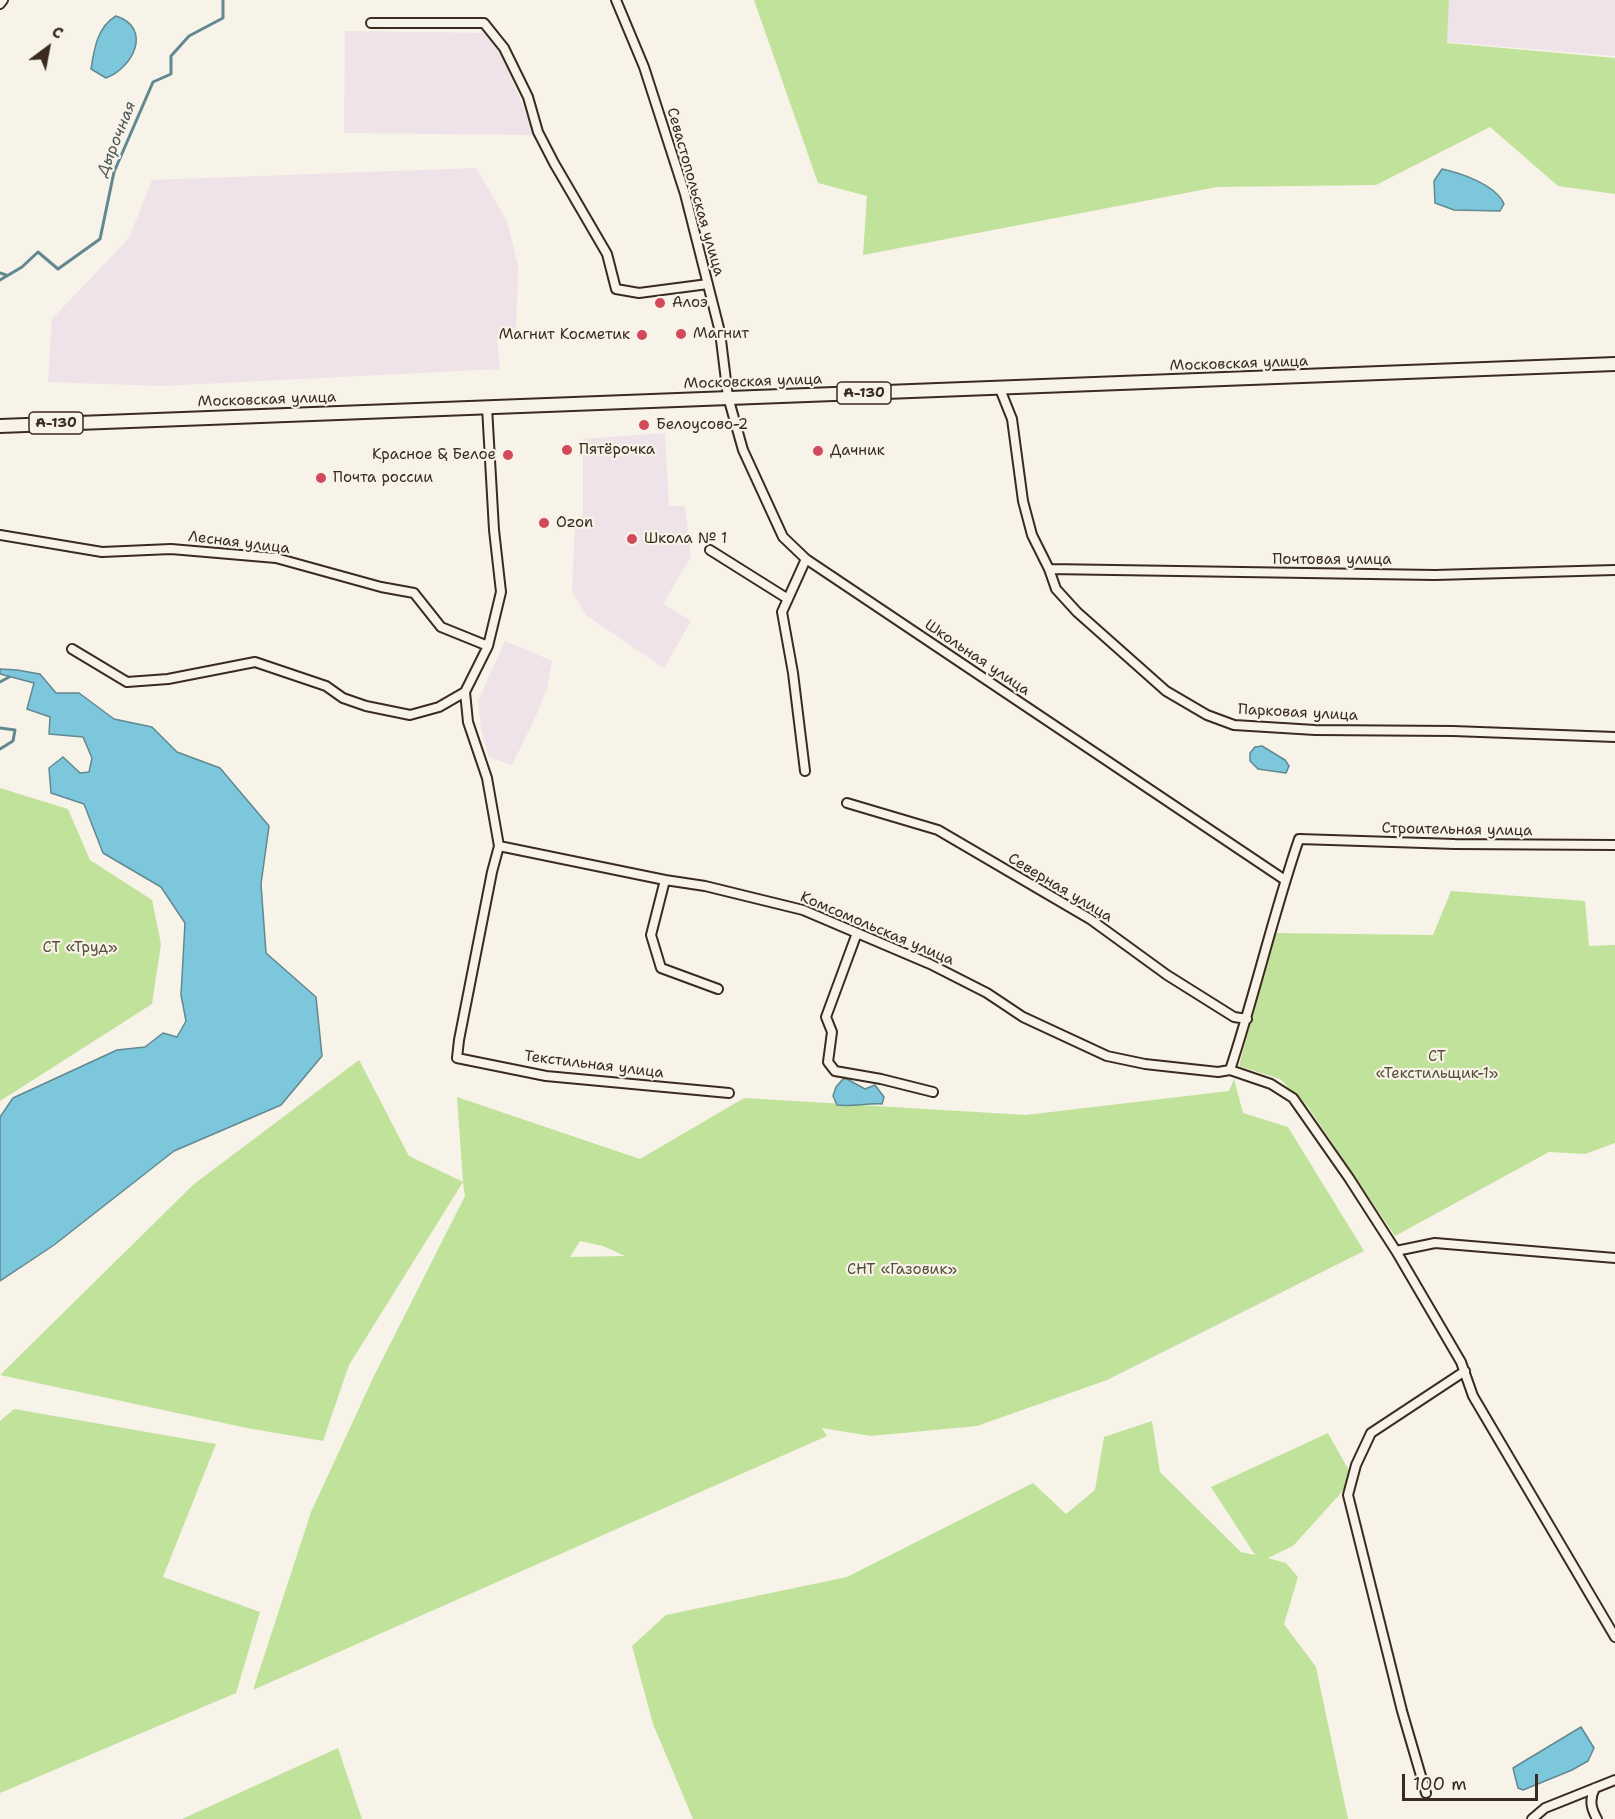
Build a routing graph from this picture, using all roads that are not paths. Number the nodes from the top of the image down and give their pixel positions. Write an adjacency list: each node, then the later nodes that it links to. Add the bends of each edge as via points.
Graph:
1 (3, 0): 3 (street)
2 (616, 0): 5 (street, Севастопольская улица, via 644,67)
3 (0, 4)
4 (371, 23): 5 (street, via 484,22 504,48 528,97 543,142 606,254 616,289 639,293)
5 (708, 284): 8 (street, Севастопольская улица, via 720,332)
6 (1615, 364): 7 (highway, Московская улица / А-130)
7 (1000, 389): 8 (highway, Московская улица / А-130); 14 (street, Парковая улица, via 1012,419 1023,501 1032,535)
8 (728, 397): 9 (highway, Московская улица / А-130); 13 (street, Школьная улица, via 743,450 762,494 783,537)
9 (487, 407): 10 (highway, Московская улица / А-130); 17 (street, via 501,592)
10 (0, 426)
11 (0, 535): 17 (street, Лесная улица, via 102,552 171,549 276,558 414,593 441,627)
12 (710, 550): 16 (street)
13 (806, 559): 16 (street); 26 (street, Школьная улица)
14 (1049, 568): 15 (street, Почтовая улица, via 1435,575); 20 (street, Парковая улица, via 1056,589 1077,612 1166,691 1207,715 1234,725)
15 (1615, 570)
16 (788, 599): 21 (street, via 782,612)
17 (488, 646): 19 (street)
18 (72, 649): 19 (street, via 127,682 168,680 255,663 326,686 343,698 366,706 410,715 439,707)
19 (465, 692): 24 (street, via 468,722 487,778)
20 (1615, 737)
21 (805, 771)
22 (847, 803): 29 (street, Северная улица, via 938,830 1090,919 1234,1017)
23 (1615, 845): 26 (street, Строительная улица, via 1299,839)
24 (499, 846): 25 (street, Комсомольская улица); 32 (street, Текстильная улица, via 457,1058 546,1076)
25 (665, 880): 27 (street, Комсомольская улица, via 803,910); 28 (street, via 651,935 661,969)
26 (1285, 880): 29 (street)
27 (857, 933): 30 (street, Комсомольская улица, via 930,964 987,993 1023,1017 1107,1056 1145,1064); 31 (street, via 826,1017 832,1032 828,1062 835,1071)
28 (718, 989)
29 (1247, 1019): 30 (street)
30 (1230, 1070): 33 (street, Комсомольская улица, via 1271,1084 1293,1098)
31 (933, 1092)
32 (729, 1093)
33 (1396, 1251): 34 (street, via 1436,1244); 35 (street, Комсомольская улица)
34 (1615, 1258)
35 (1465, 1371): 36 (street, Комсомольская улица, via 1473,1396); 39 (street, via 1371,1433 1348,1495)
36 (1615, 1637)
37 (1615, 1780): 38 (street)
38 (1594, 1788): 40 (street, via 1545,1808); 41 (street, via 1591,1809)
39 (1426, 1793)
40 (1532, 1819)
41 (1597, 1819)

